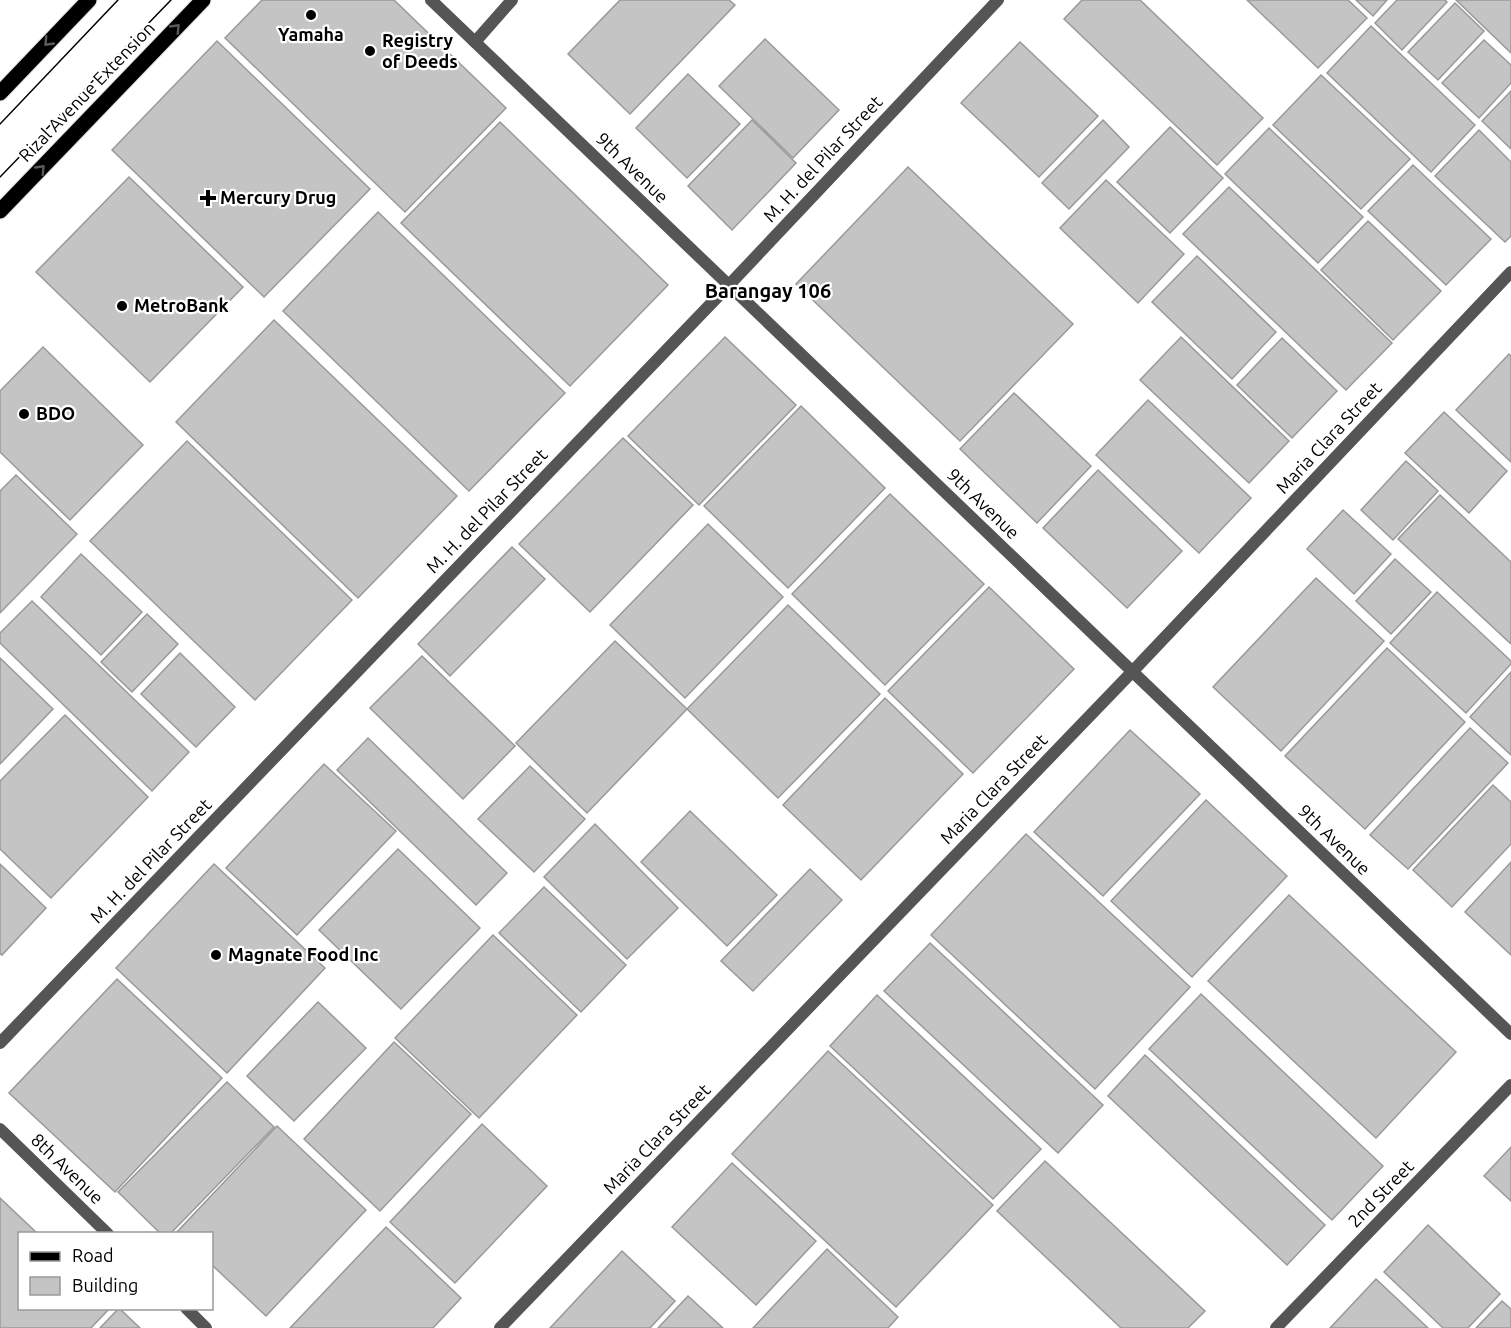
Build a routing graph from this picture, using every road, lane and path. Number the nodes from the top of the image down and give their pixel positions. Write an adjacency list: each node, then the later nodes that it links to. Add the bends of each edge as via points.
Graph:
1 (89, 0): 7 (main road, one-way to 7)
2 (203, 0): 8 (main road, Rizal Avenue Extension, one-way to 2)
3 (431, 0): 6 (street, 9th Avenue)
4 (512, 0): 6 (street)
5 (998, 0): 10 (street, M. H. del Pilar Street)
6 (475, 42): 10 (street, 9th Avenue)
7 (0, 93)
8 (0, 211)
9 (1511, 272): 11 (street, Maria Clara Street)
10 (729, 285): 11 (street, 9th Avenue); 13 (street, M. H. del Pilar Street)
11 (1132, 672): 12 (street, 9th Avenue); 19 (street, Maria Clara Street)
12 (1511, 1034)
13 (0, 1043)
14 (1511, 1085): 20 (street, 2nd Street)
15 (0, 1130): 16 (street, 8th Avenue)
16 (107, 1232)
17 (188, 1310): 18 (street)
18 (206, 1328)
19 (500, 1328)
20 (1276, 1328)

